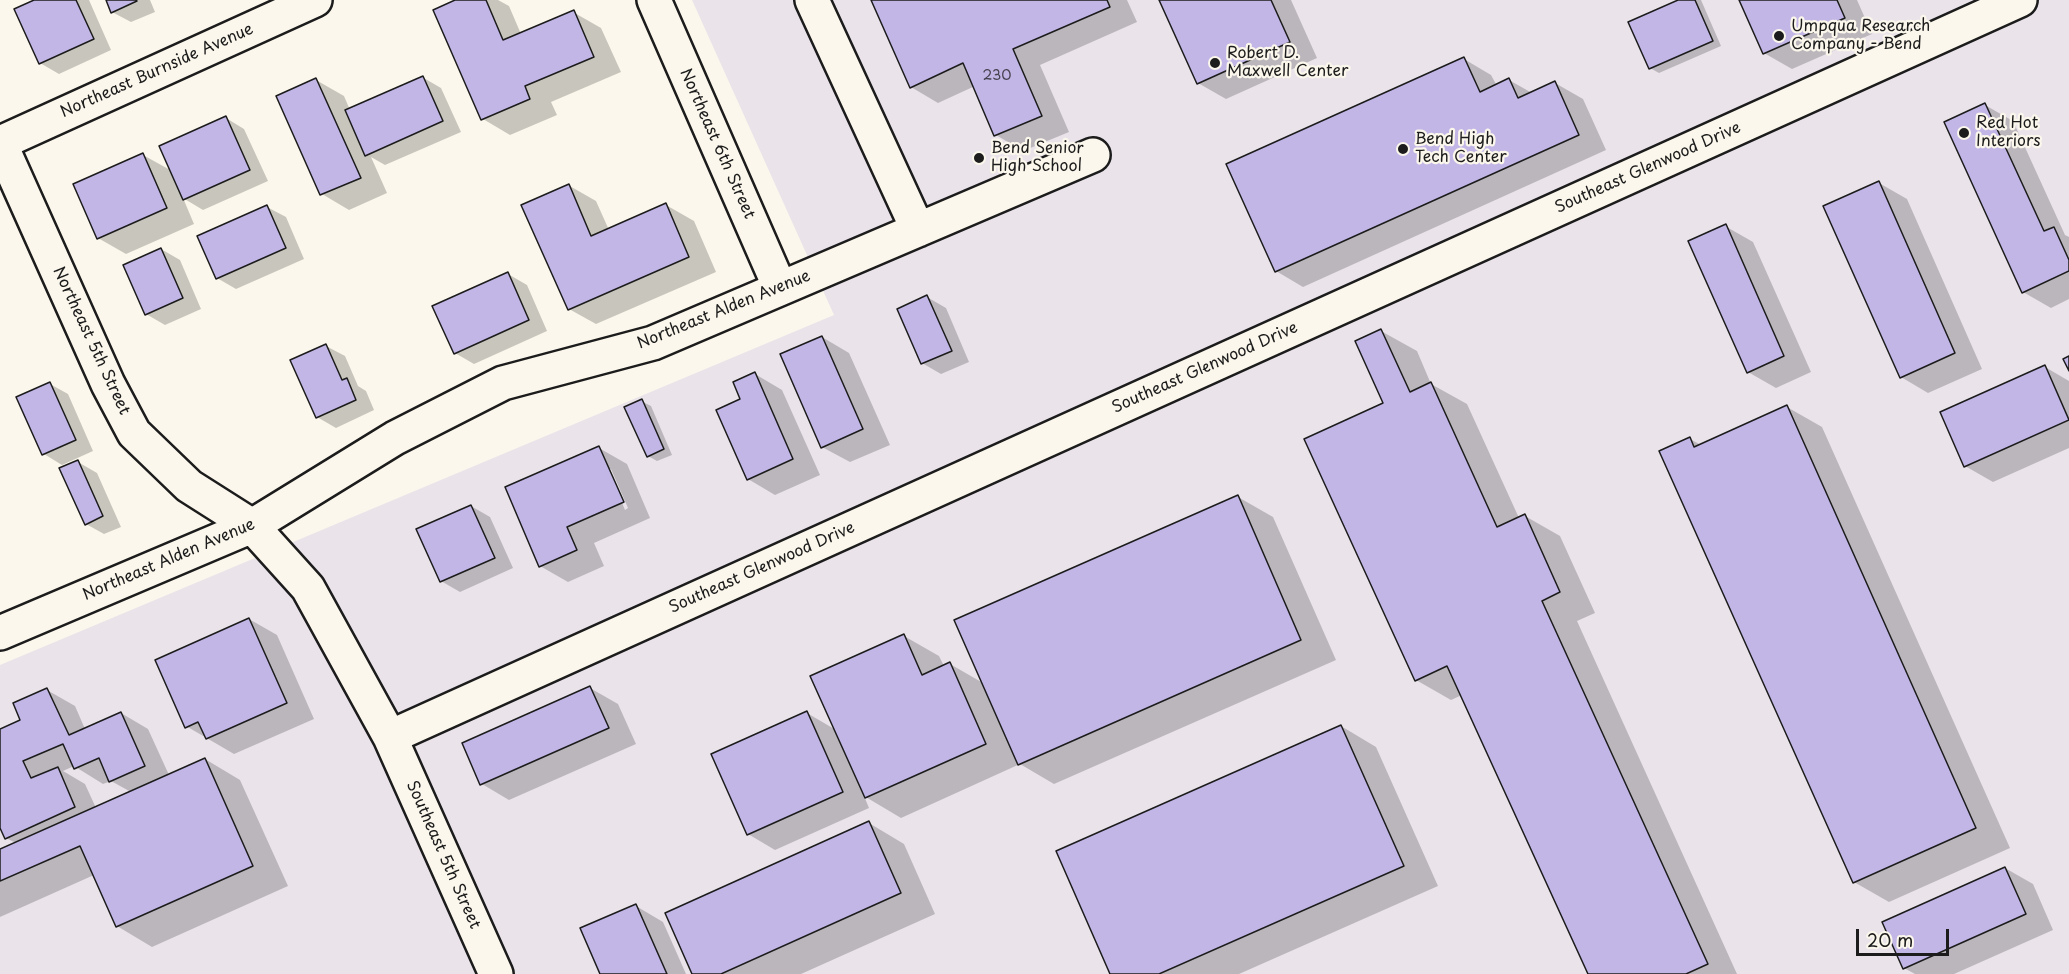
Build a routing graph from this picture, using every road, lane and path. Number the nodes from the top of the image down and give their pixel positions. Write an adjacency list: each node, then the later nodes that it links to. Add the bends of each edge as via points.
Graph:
1 (315, 0): 5 (street, Northeast Burnside Avenue)
2 (654, 0): 8 (street, Northeast 6th Street)
3 (812, 0): 7 (street)
4 (2020, 0): 11 (street, Southeast Glenwood Drive)
5 (0, 143): 9 (street, Northeast 5th Street, via 108,384 134,433 189,486)
6 (1093, 155): 7 (street, Northeast Alden Avenue)
7 (918, 230): 8 (street, Northeast Alden Avenue)
8 (780, 288): 9 (street, Northeast Alden Avenue, via 653,343 503,383 395,438)
9 (252, 526): 10 (street, Northeast Alden Avenue); 11 (street, Northeast 5th Street, via 308,588)
10 (0, 633)
11 (390, 737): 12 (street, Southeast 5th Street)
12 (496, 974)

